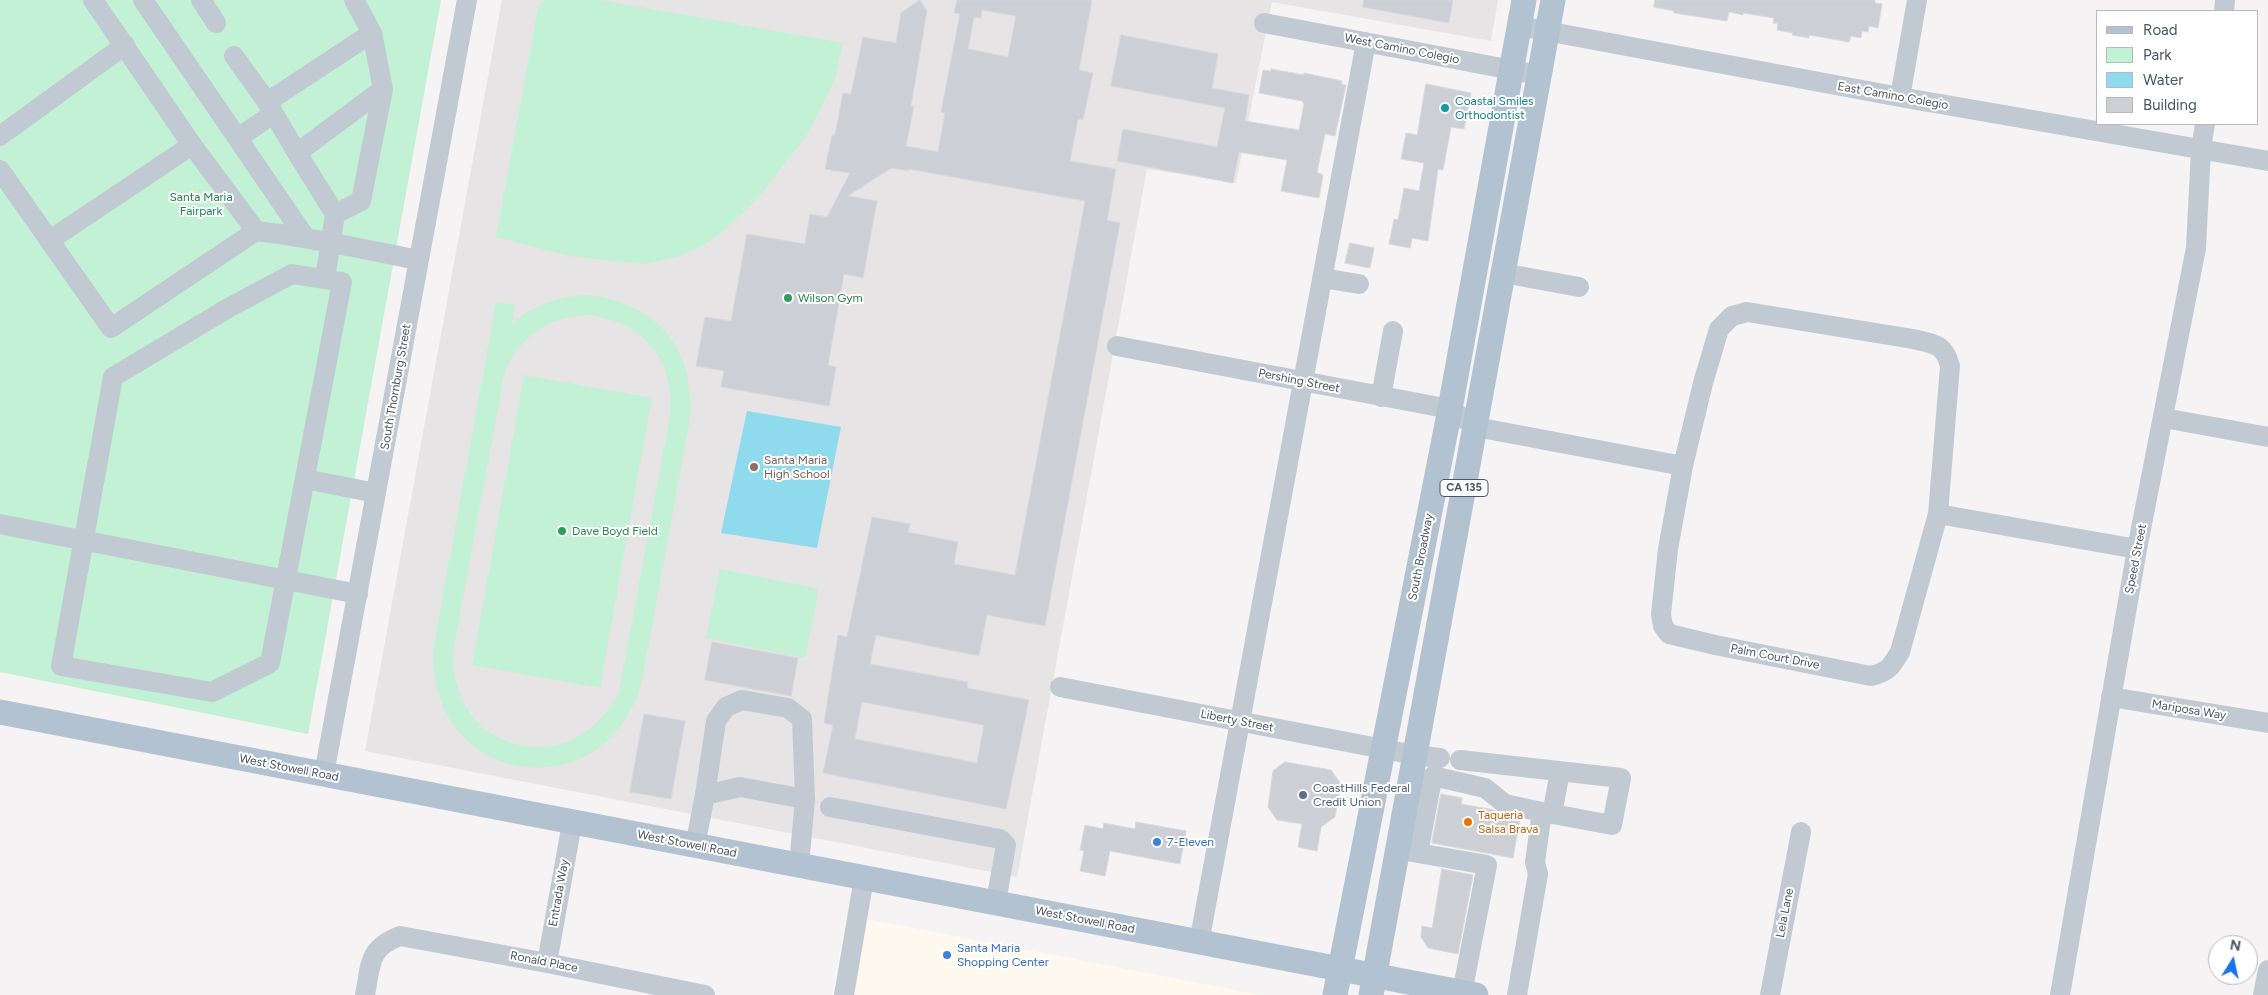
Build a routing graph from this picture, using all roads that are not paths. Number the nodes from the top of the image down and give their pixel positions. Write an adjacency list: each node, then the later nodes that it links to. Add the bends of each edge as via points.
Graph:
1 (93, 0): 15 (street)
2 (144, 0): 24 (street)
3 (201, 0): 9 (street)
4 (354, 0): 13 (street)
5 (467, 0): 35 (street, South Thornburg Street)
6 (1524, 0): 11 (main road, South Broadway / CA 135)
7 (1553, 0): 12 (main road, CA 135)
8 (1916, 0): 20 (street)
9 (216, 23)
10 (1264, 23): 14 (street, West Camino Colegio)
11 (1519, 26): 12 (street, East Camino Colegio); 17 (main road, South Broadway / CA 135)
12 (1547, 31): 18 (main road, CA 135); 20 (street, East Camino Colegio)
13 (372, 33): 19 (street); 21 (street)
14 (1366, 42): 17 (street, West Camino Colegio); 37 (street)
15 (124, 45): 23 (street); 25 (street)
16 (234, 56): 21 (street)
17 (1513, 70): 18 (street, West Camino Colegio); 45 (main road, South Broadway / CA 135)
18 (1539, 75): 36 (main road, CA 135)
19 (383, 89): 27 (street); 30 (street, via 361,201)
20 (1900, 98): 26 (street, East Camino Colegio)
21 (270, 108): 24 (street); 27 (street)
22 (2205, 125): 26 (street, Speed Street)
23 (0, 136)
24 (238, 138): 32 (street)
25 (192, 145): 31 (street); 33 (street)
26 (2201, 149): 28 (street, East Camino Colegio); 46 (street, Speed Street, via 2196,248)
27 (297, 153): 30 (street)
28 (2268, 161)
29 (0, 170): 33 (street)
30 (336, 214): 34 (street)
31 (256, 231): 32 (street); 33 (street, via 111,328)
32 (305, 237): 34 (street)
33 (50, 240)
34 (331, 244): 35 (street); 38 (street)
35 (419, 260): 51 (street, South Thornburg Street)
36 (1503, 273): 40 (street); 47 (main road, CA 135)
37 (1322, 278): 39 (street); 43 (street)
38 (325, 280): 50 (street, via 342,282); 54 (street, via 292,274 113,377)
39 (1359, 284)
40 (1580, 287)
41 (1393, 331): 44 (street)
42 (1117, 346): 43 (street, Pershing Street)
43 (1303, 382): 44 (street, Pershing Street); 61 (street)
44 (1381, 396): 45 (street, Pershing Street)
45 (1450, 409): 47 (street, Pershing Street); 63 (main road, South Broadway / CA 135)
46 (2164, 418): 48 (street); 55 (street, Speed Street)
47 (1476, 427): 49 (street); 64 (main road, CA 135)
48 (2268, 437)
49 (1683, 466): 52 (street, Palm Court Drive, via 1719,329 1732,316 1747,312 1913,339 1938,345 1947,352 1950,366); 52 (street, Palm Court Drive, via 1668,549 1661,614 1663,626 1669,634 1871,676 1884,673 1900,652)
50 (305, 479): 51 (street); 56 (street)
51 (376, 493): 57 (street, South Thornburg Street)
52 (1938, 514): 55 (street)
53 (0, 524): 54 (street)
54 (84, 541): 56 (street); 56 (street, via 62,666 212,692 270,663)
55 (2137, 549): 59 (street, Speed Street)
56 (287, 580): 57 (street)
57 (358, 594): 69 (street, South Thornburg Street)
58 (1060, 687): 61 (street, Liberty Street)
59 (2111, 698): 62 (street, Mariposa Way); 95 (street, Speed Street)
60 (0, 712): 69 (main road, West Stowell Road)
61 (1240, 721): 63 (street, Liberty Street); 83 (street)
62 (2268, 723)
63 (1383, 749): 64 (street, Liberty Street); 85 (main road, South Broadway / CA 135)
64 (1414, 755): 65 (street, Liberty Street); 70 (main road, CA 135)
65 (1440, 758)
66 (1460, 760): 67 (street)
67 (1490, 764): 68 (street); 71 (street)
68 (1560, 772): 75 (street); 75 (street, via 1621,778 1612,825)
69 (324, 774): 76 (main road, West Stowell Road)
70 (1419, 788): 71 (street, via 1433,776); 79 (main road, CA 135)
71 (1485, 788): 75 (street, via 1505,804)
72 (705, 794): 73 (street, via 740,787); 73 (street, via 716,721 726,707 742,700 788,708 802,719); 78 (street)
73 (805, 799): 80 (street)
74 (830, 807): 82 (street, via 1000,839 1006,845)
75 (1547, 813): 93 (street, via 1535,862 1538,874)
76 (572, 822): 78 (main road, West Stowell Road); 84 (street, Entrada Way)
77 (1801, 832): 94 (street, Lela Lane)
78 (695, 846): 80 (main road, West Stowell Road)
79 (1407, 851): 87 (main road, CA 135); 88 (street, via 1487,865)
80 (799, 865): 81 (main road, West Stowell Road)
81 (864, 878): 82 (main road, West Stowell Road); 91 (street)
82 (996, 902): 83 (main road, West Stowell Road)
83 (1199, 943): 85 (main road, West Stowell Road)
84 (547, 962): 89 (street, Ronald Place, via 400,936 384,942 374,953); 90 (street, Ronald Place)
85 (1339, 969): 87 (main road, West Stowell Road); 92 (main road, South Broadway / CA 135)
86 (2268, 970): 96 (street)
87 (1373, 986): 88 (main road, West Stowell Road)
88 (1469, 994)
89 (365, 995)
90 (705, 995)
91 (844, 995)
92 (1334, 995)
93 (1517, 995)
94 (1770, 995)
95 (2060, 995)
96 (2263, 995)

